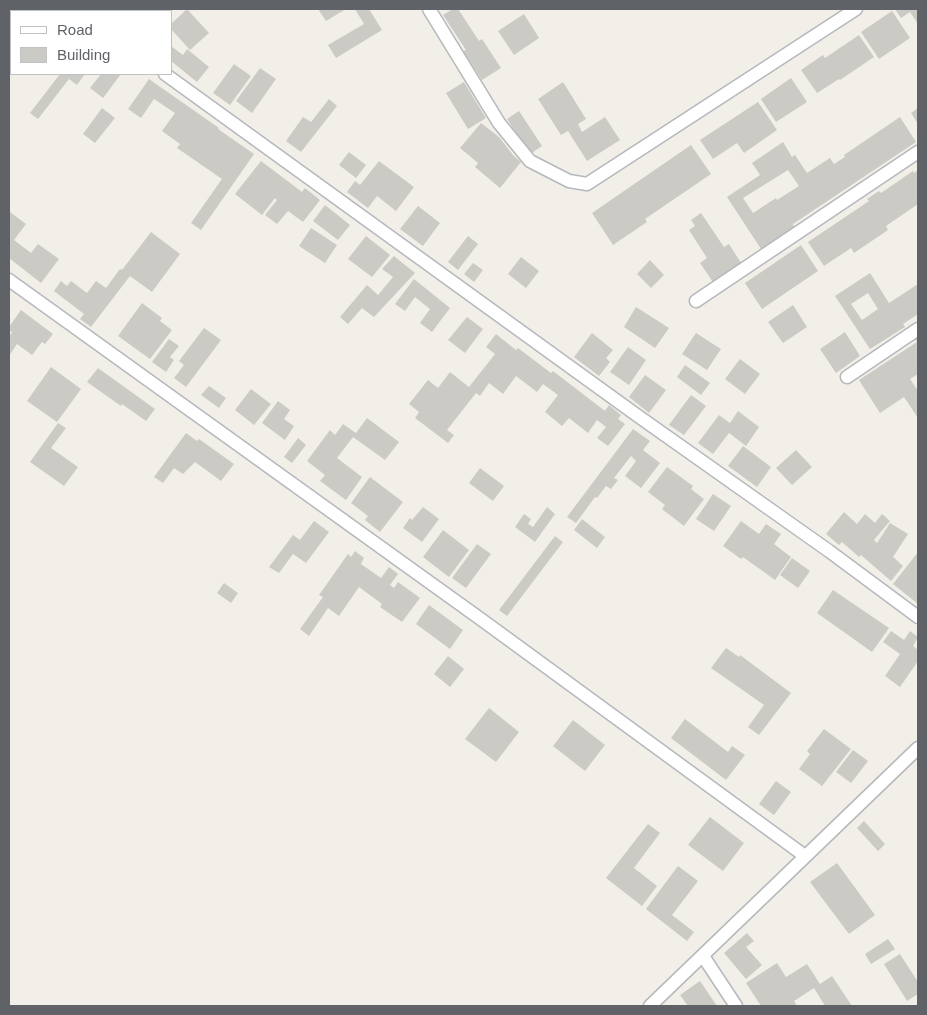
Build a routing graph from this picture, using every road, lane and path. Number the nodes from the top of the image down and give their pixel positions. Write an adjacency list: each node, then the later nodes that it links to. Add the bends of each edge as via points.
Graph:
1 (429, 9): 2 (street, via 499,123 530,162 569,182 587,184)
2 (856, 9)
3 (167, 75): 9 (street)
4 (918, 152): 6 (street)
5 (9, 280): 11 (street)
6 (696, 301)
7 (918, 328): 8 (street)
8 (847, 377)
9 (918, 617)
10 (918, 748): 11 (street)
11 (805, 856): 12 (street)
12 (703, 956): 13 (street); 14 (street)
13 (650, 1006)
14 (736, 1006)

